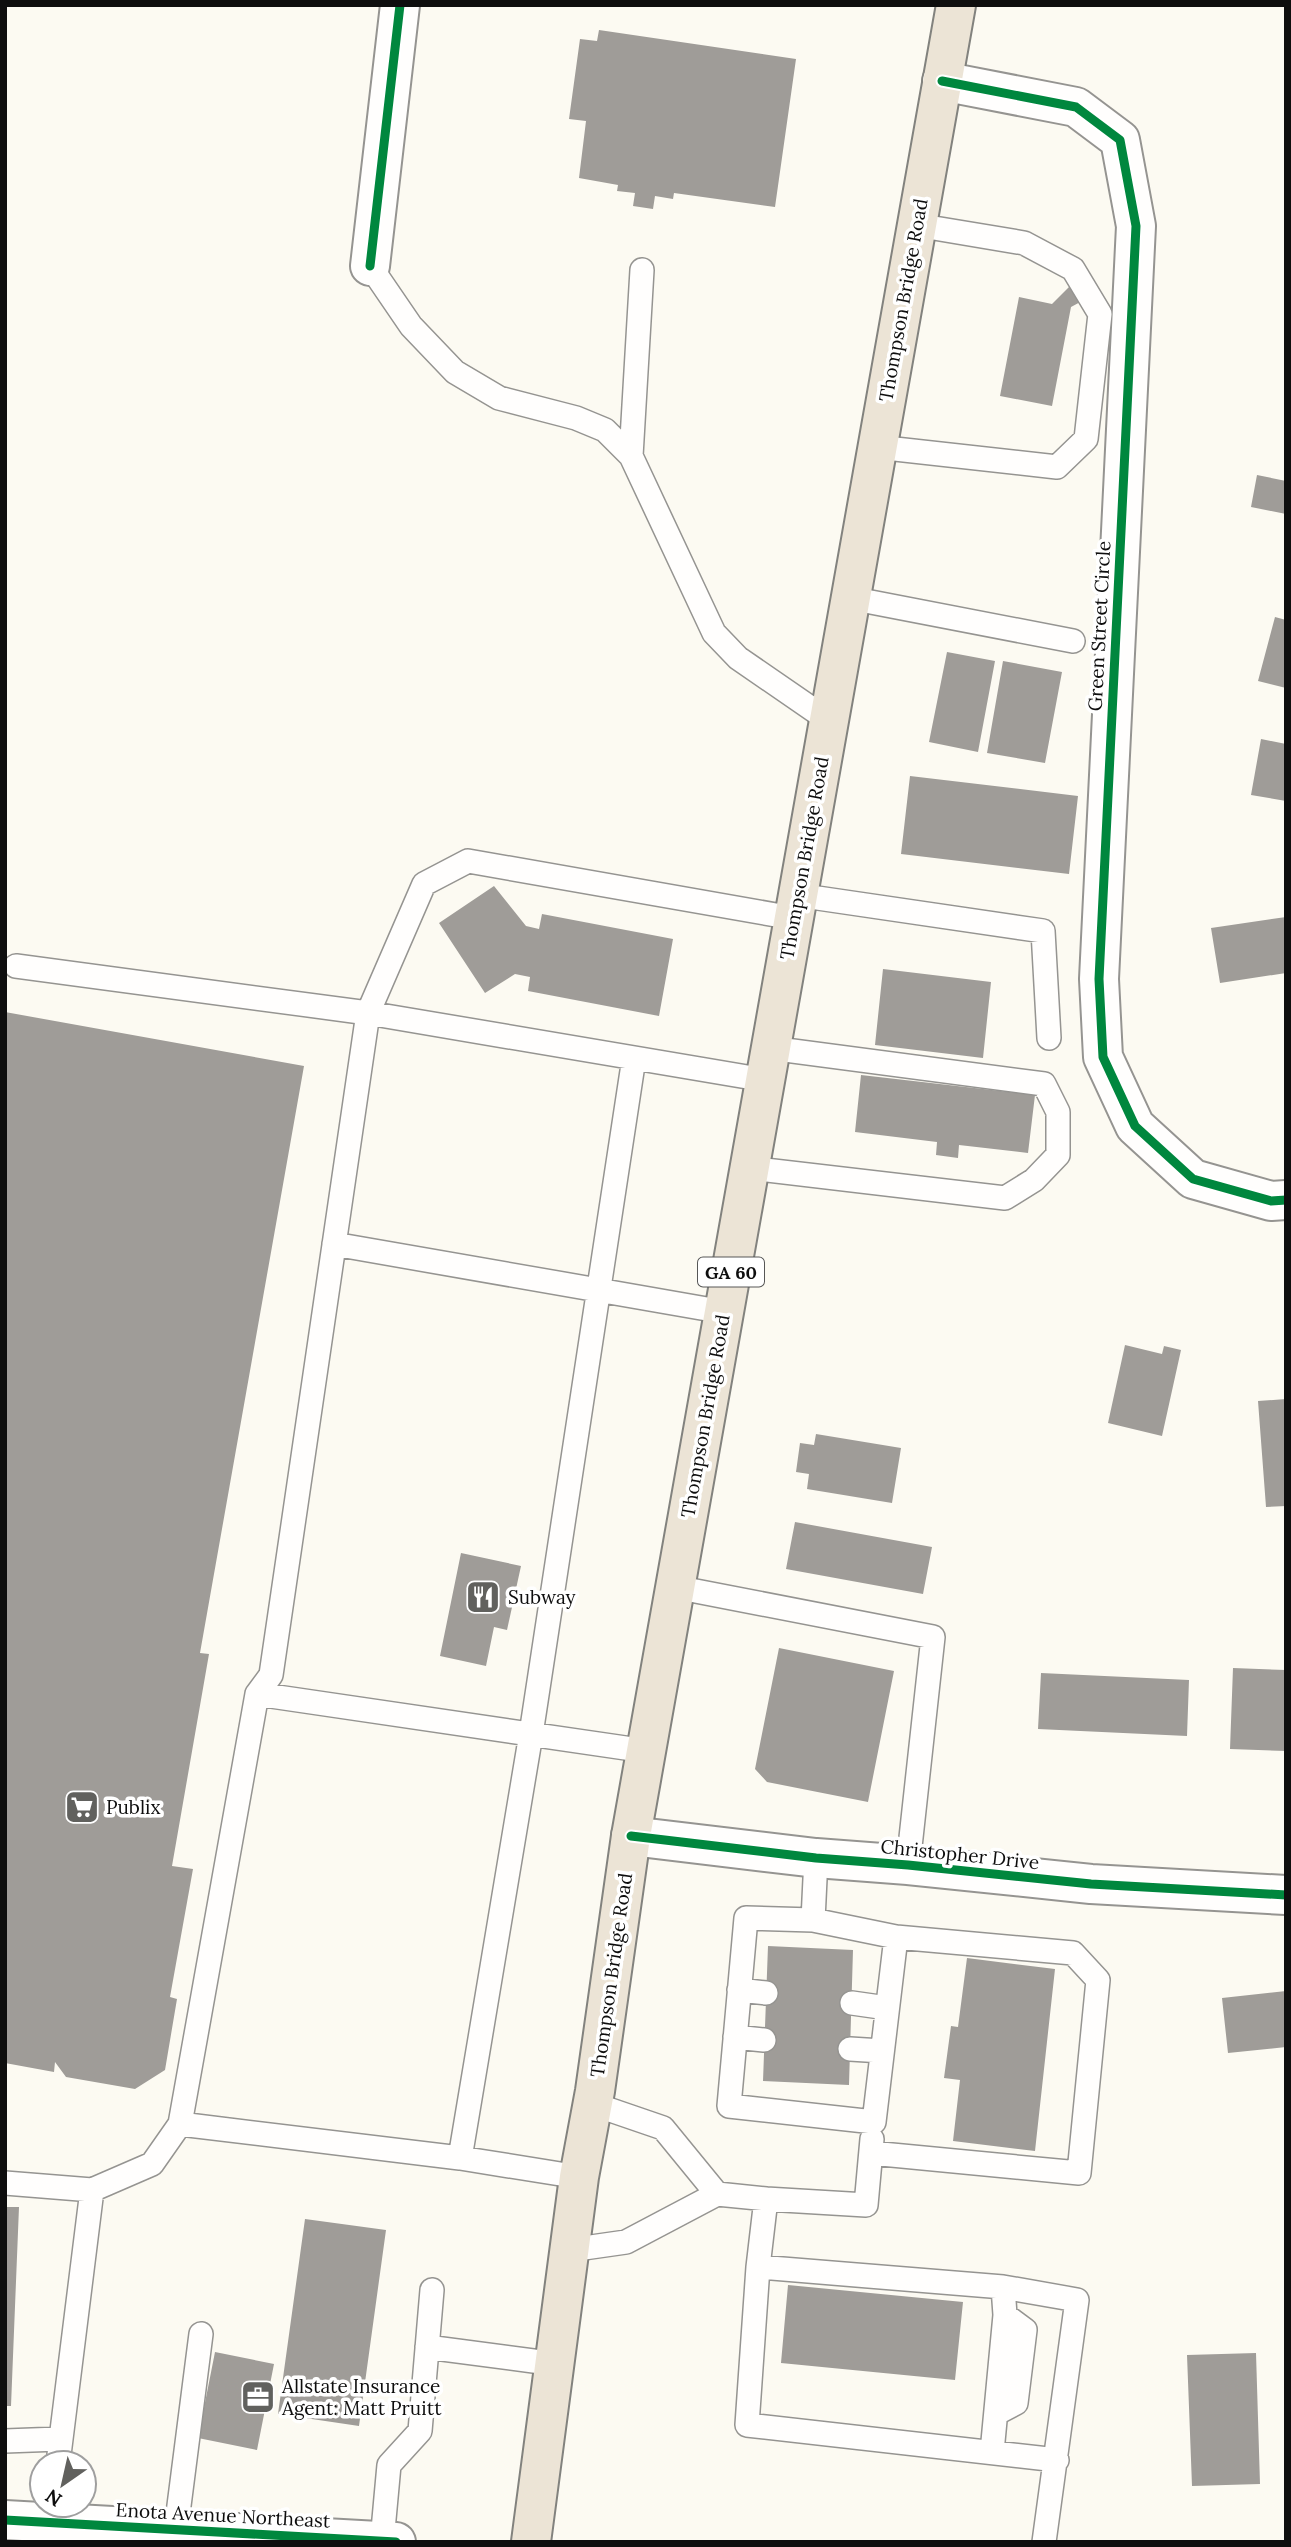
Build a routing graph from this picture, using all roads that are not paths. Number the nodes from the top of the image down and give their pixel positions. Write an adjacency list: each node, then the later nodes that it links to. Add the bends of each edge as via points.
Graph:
1 (400, 5): 5 (street)
2 (956, 5): 3 (highway, Thompson Bridge Road / GA 60)
3 (942, 81): 4 (highway, Thompson Bridge Road / GA 60); 19 (street, Green Street Circle, via 1076,107 1119,140 1136,226 1100,965 1103,1057 1135,1126 1194,1179 1271,1201)
4 (916, 225): 7 (highway, Thompson Bridge Road / GA 60); 7 (lane, via 1024,243 1073,269 1100,314 1086,439 1057,467)
5 (370, 266): 8 (lane, via 411,326 455,372 499,398 606,430)
6 (642, 270): 8 (lane)
7 (877, 447): 9 (highway, Thompson Bridge Road / GA 60)
8 (631, 456): 11 (lane, via 713,633 738,658)
9 (850, 598): 10 (lane); 11 (highway, Thompson Bridge Road / GA 60)
10 (1073, 641)
11 (828, 720): 12 (highway, Thompson Bridge Road / GA 60)
12 (795, 907): 14 (lane, via 468,861 424,884); 15 (lane, via 1043,931); 17 (highway, Thompson Bridge Road / GA 60)
13 (16, 966): 14 (lane)
14 (368, 1013): 16 (lane); 20 (lane)
15 (1049, 1038)
16 (634, 1058): 17 (lane); 21 (lane)
17 (767, 1064): 18 (highway, Thompson Bridge Road / GA 60); 18 (lane, via 1044,1084 1058,1112 1058,1155 1034,1180 1005,1198)
18 (749, 1168): 22 (highway, Thompson Bridge Road / GA 60)
19 (1286, 1200)
20 (334, 1244): 21 (lane); 24 (lane, via 271,1675)
21 (597, 1290): 22 (lane); 25 (lane)
22 (723, 1312): 23 (highway, Thompson Bridge Road / GA 60)
23 (675, 1587): 26 (highway, Thompson Bridge Road / GA 60); 29 (lane, via 933,1637)
24 (257, 1694): 25 (lane); 43 (lane)
25 (531, 1734): 26 (lane); 45 (lane)
26 (646, 1751): 27 (highway, Thompson Bridge Road / GA 60)
27 (631, 1836): 28 (street, Christopher Drive); 41 (highway, Thompson Bridge Road / GA 60)
28 (816, 1858): 29 (street, Christopher Drive); 31 (lane)
29 (908, 1865): 30 (street, Christopher Drive, via 1091,1884)
30 (1286, 1895)
31 (813, 1920): 32 (lane); 33 (lane, via 746,1918)
32 (896, 1937): 36 (lane); 44 (lane, via 1073,1953 1098,1980 1079,2173)
33 (740, 1990): 34 (lane); 37 (lane)
34 (766, 1993)
35 (852, 2003): 36 (lane)
36 (887, 2008): 40 (lane)
37 (736, 2037): 38 (lane); 42 (lane, via 729,2106)
38 (764, 2040)
39 (850, 2049): 40 (lane)
40 (882, 2051): 42 (lane)
41 (593, 2104): 46 (highway, Thompson Bridge Road / GA 60); 49 (lane, via 663,2127)
42 (874, 2122): 44 (lane)
43 (180, 2124): 45 (lane); 48 (lane, via 152,2164)
44 (871, 2153): 50 (lane, via 866,2205)
45 (460, 2158): 46 (lane)
46 (579, 2177): 51 (highway, Thompson Bridge Road / GA 60)
47 (5, 2183): 48 (lane)
48 (92, 2190): 58 (lane)
49 (717, 2194): 50 (lane); 51 (lane, via 626,2242)
50 (766, 2199): 52 (lane)
51 (570, 2250): 57 (highway, Thompson Bridge Road / GA 60)
52 (758, 2267): 53 (lane); 61 (lane, via 747,2425)
53 (1003, 2287): 61 (lane, via 1005,2315); 62 (lane, via 1077,2300)
54 (432, 2290): 56 (lane)
55 (201, 2334): 66 (lane)
56 (427, 2347): 57 (lane); 68 (lane, via 420,2431 389,2465)
57 (556, 2364): 69 (highway, Thompson Bridge Road / GA 60)
58 (59, 2439): 59 (lane); 60 (lane)
59 (5, 2441)
60 (59, 2449)
61 (992, 2452): 62 (lane)
62 (1057, 2459): 70 (lane)
63 (28, 2517): 65 (street, Enota Avenue Northeast)
64 (95, 2519): 66 (street, Enota Avenue Northeast)
65 (5, 2520)
66 (176, 2529): 67 (street, Enota Avenue Northeast)
67 (244, 2538): 68 (street, Enota Avenue Northeast)
68 (389, 2541)
69 (531, 2542)
70 (1044, 2542)

